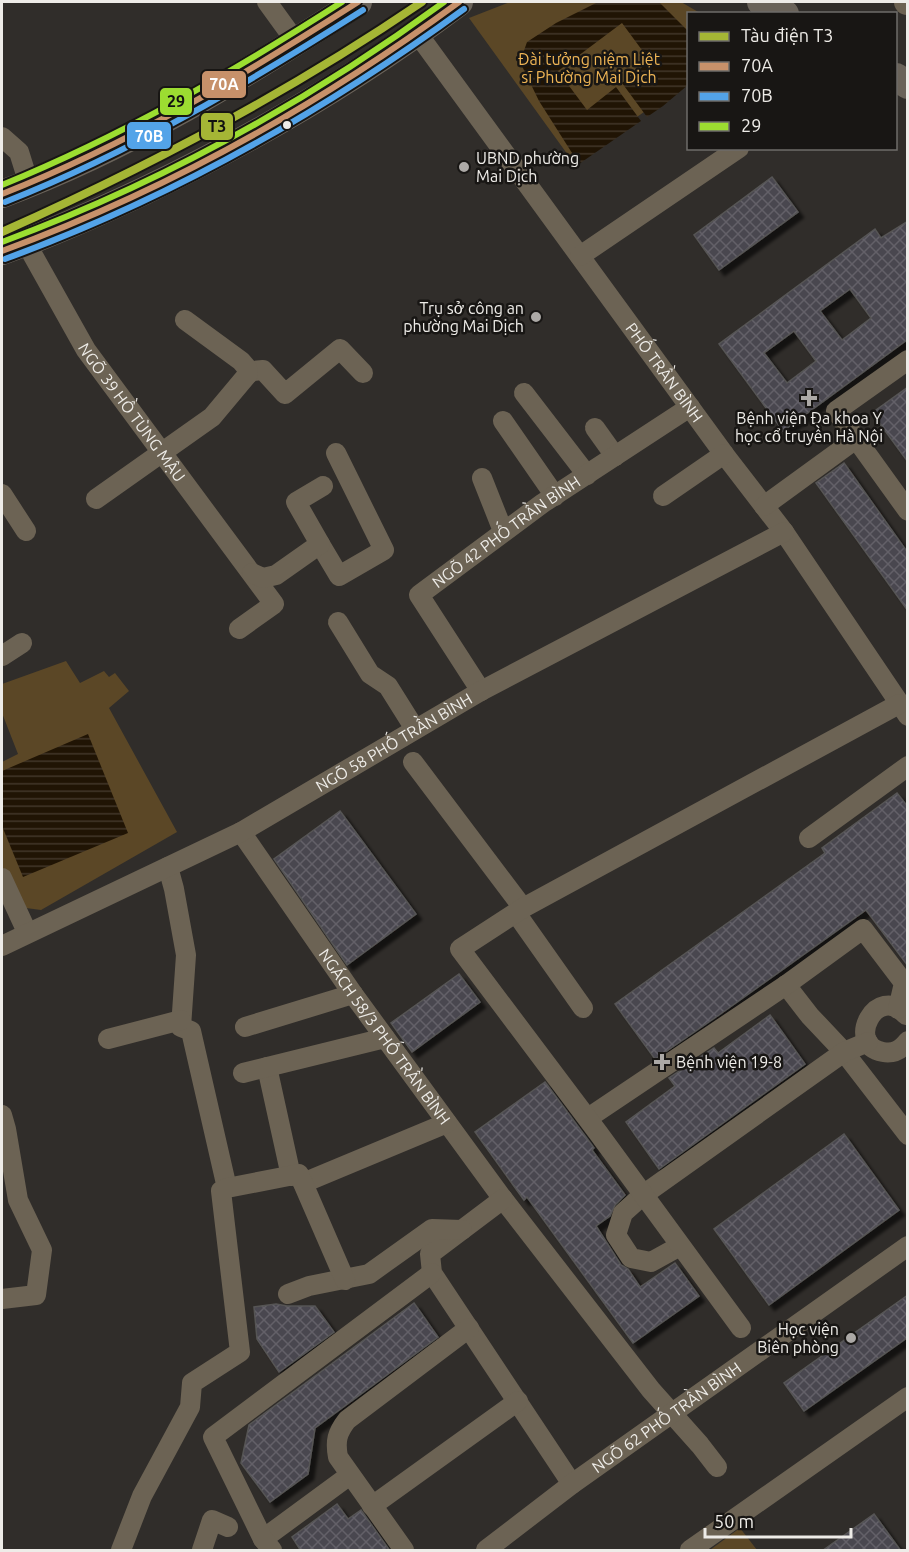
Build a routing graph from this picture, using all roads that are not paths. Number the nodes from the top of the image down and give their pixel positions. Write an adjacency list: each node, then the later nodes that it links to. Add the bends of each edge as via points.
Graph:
1 (267, 2): 7 (street)
2 (358, 2): 7 (highway)
3 (459, 2): 6 (highway)
4 (761, 2): 5 (highway)
5 (781, 12)
6 (417, 33): 12 (highway, via 279,122 189,170); 13 (street, PHỐ TRẦN BÌNH)
7 (296, 42): 10 (highway, via 178,112)
8 (2, 138): 10 (street, via 19,152)
9 (737, 150): 13 (street)
10 (29, 184): 11 (highway)
11 (2, 194)
12 (14, 247): 23 (street, NGÕ 39 HỒ TÙNG MẬU)
13 (580, 256): 19 (street, PHỐ TRẦN BÌNH)
14 (185, 320): 17 (street, via 241,361)
15 (908, 360): 22 (street, via 836,411)
16 (363, 373): 17 (street, via 340,349 285,394 263,370)
17 (248, 374): 23 (street, via 212,417)
18 (524, 393): 27 (street)
19 (690, 407): 25 (street, PHỐ TRẦN BÌNH); 26 (street, NGÕ 42 PHỐ TRẦN BÌNH)
20 (502, 421): 32 (street)
21 (595, 428): 26 (street)
22 (856, 439): 30 (street); 35 (street)
23 (162, 452): 34 (street); 41 (street, NGÕ 39 HỒ TÙNG MẬU)
24 (336, 453): 40 (street, via 384,550 339,576)
25 (724, 454): 33 (street); 35 (street, PHỐ TRẦN BÌNH)
26 (615, 456): 27 (street, NGÕ 42 PHỐ TRẦN BÌNH)
27 (587, 475): 32 (street, NGÕ 42 PHỐ TRẦN BÌNH)
28 (482, 478): 38 (street)
29 (323, 486): 40 (street, via 296,502)
30 (902, 491): 36 (street)
31 (2, 494): 37 (street)
32 (555, 496): 38 (street, NGÕ 42 PHỐ TRẦN BÌNH)
33 (663, 496)
34 (96, 499)
35 (764, 506): 39 (street, PHỐ TRẦN BÌNH)
36 (908, 511)
37 (26, 531)
38 (503, 531): 46 (street, NGÕ 42 PHỐ TRẦN BÌNH, via 419,595)
39 (784, 532): 46 (street, NGÕ 58 PHỐ TRẦN BÌNH); 47 (street, PHỐ TRẦN BÌNH)
40 (320, 544): 41 (street, via 276,575 263,578)
41 (252, 573): 43 (street, NGÕ 39 HỒ TÙNG MẬU, via 274,604)
42 (338, 622): 48 (street, via 370,674 388,686)
43 (239, 629)
44 (22, 643): 45 (street)
45 (2, 656)
46 (481, 691): 48 (street, NGÕ 58 PHỐ TRẦN BÌNH)
47 (903, 710): 55 (street)
48 (415, 729): 51 (street, NGÕ 58 PHỐ TRẦN BÌNH)
49 (414, 762): 55 (street)
50 (907, 769): 52 (street)
51 (241, 832): 53 (street, NGÕ 58 PHỐ TRẦN BÌNH); 59 (street, NGÁCH 58/3 PHỐ TRẦN BÌNH)
52 (809, 838)
53 (168, 867): 56 (street, NGÕ 58 PHỐ TRẦN BÌNH); 62 (street, via 186,955)
54 (2, 878): 56 (street)
55 (520, 910): 60 (street); 72 (street, via 459,949)
56 (27, 932): 57 (street, NGÕ 58 PHỐ TRẦN BÌNH)
57 (2, 946)
58 (786, 985): 61 (street, via 863,929 904,983); 68 (street); 72 (street)
59 (353, 994): 63 (street); 64 (street, NGÁCH 58/3 PHỐ TRẦN BÌNH)
60 (583, 1008)
61 (903, 1013): 67 (street, via 883,1007 871,1014 865,1028)
62 (181, 1020): 65 (street); 76 (street, via 181,1027 191,1031)
63 (245, 1027)
64 (385, 1038): 69 (street); 73 (street, NGÁCH 58/3 PHỐ TRẦN BÌNH)
65 (108, 1040)
66 (908, 1041): 67 (street, via 900,1050 886,1053)
67 (868, 1042): 68 (street)
68 (844, 1052): 74 (street); 77 (street)
69 (267, 1067): 70 (street); 75 (street)
70 (243, 1073)
71 (2, 1115): 85 (street, via 18,1200 42,1250 36,1295)
72 (588, 1118): 77 (street)
73 (447, 1123): 75 (street); 78 (street, NGÁCH 58/3 PHỐ TRẦN BÌNH)
74 (908, 1135)
75 (297, 1179): 76 (street); 83 (street)
76 (226, 1188): 97 (street, via 221,1191 240,1352 192,1383 190,1407 142,1496)
77 (644, 1195): 80 (street); 80 (street, via 624,1213 616,1235 631,1258 651,1262)
78 (503, 1199): 79 (street); 90 (street, NGÁCH 58/3 PHỐ TRẦN BÌNH)
79 (462, 1230): 82 (street, via 430,1254); 83 (street, via 432,1229 369,1274)
80 (680, 1246): 87 (street)
81 (908, 1246): 90 (street, NGÕ 62 PHỐ TRẦN BÌNH)
82 (432, 1273): 86 (street); 96 (street, via 213,1437)
83 (345, 1280): 84 (street)
84 (288, 1294)
85 (2, 1299)
86 (469, 1328): 89 (street); 92 (street, via 347,1420 338,1432 336,1446)
87 (741, 1328)
88 (908, 1397): 101 (street)
89 (518, 1401): 93 (street); 94 (street)
90 (672, 1414): 91 (street, NGÁCH 58/3 PHỐ TRẦN BÌNH); 93 (street, NGÕ 62 PHỐ TRẦN BÌNH)
91 (717, 1467)
92 (350, 1475): 94 (street); 96 (street)
93 (573, 1484): 100 (street, NGÕ 62 PHỐ TRẦN BÌNH)
94 (372, 1506): 99 (street)
95 (228, 1527): 98 (street, via 212,1520)
96 (267, 1545)
97 (121, 1551)
98 (202, 1551)
99 (404, 1551)
100 (486, 1551)
101 (690, 1551)

